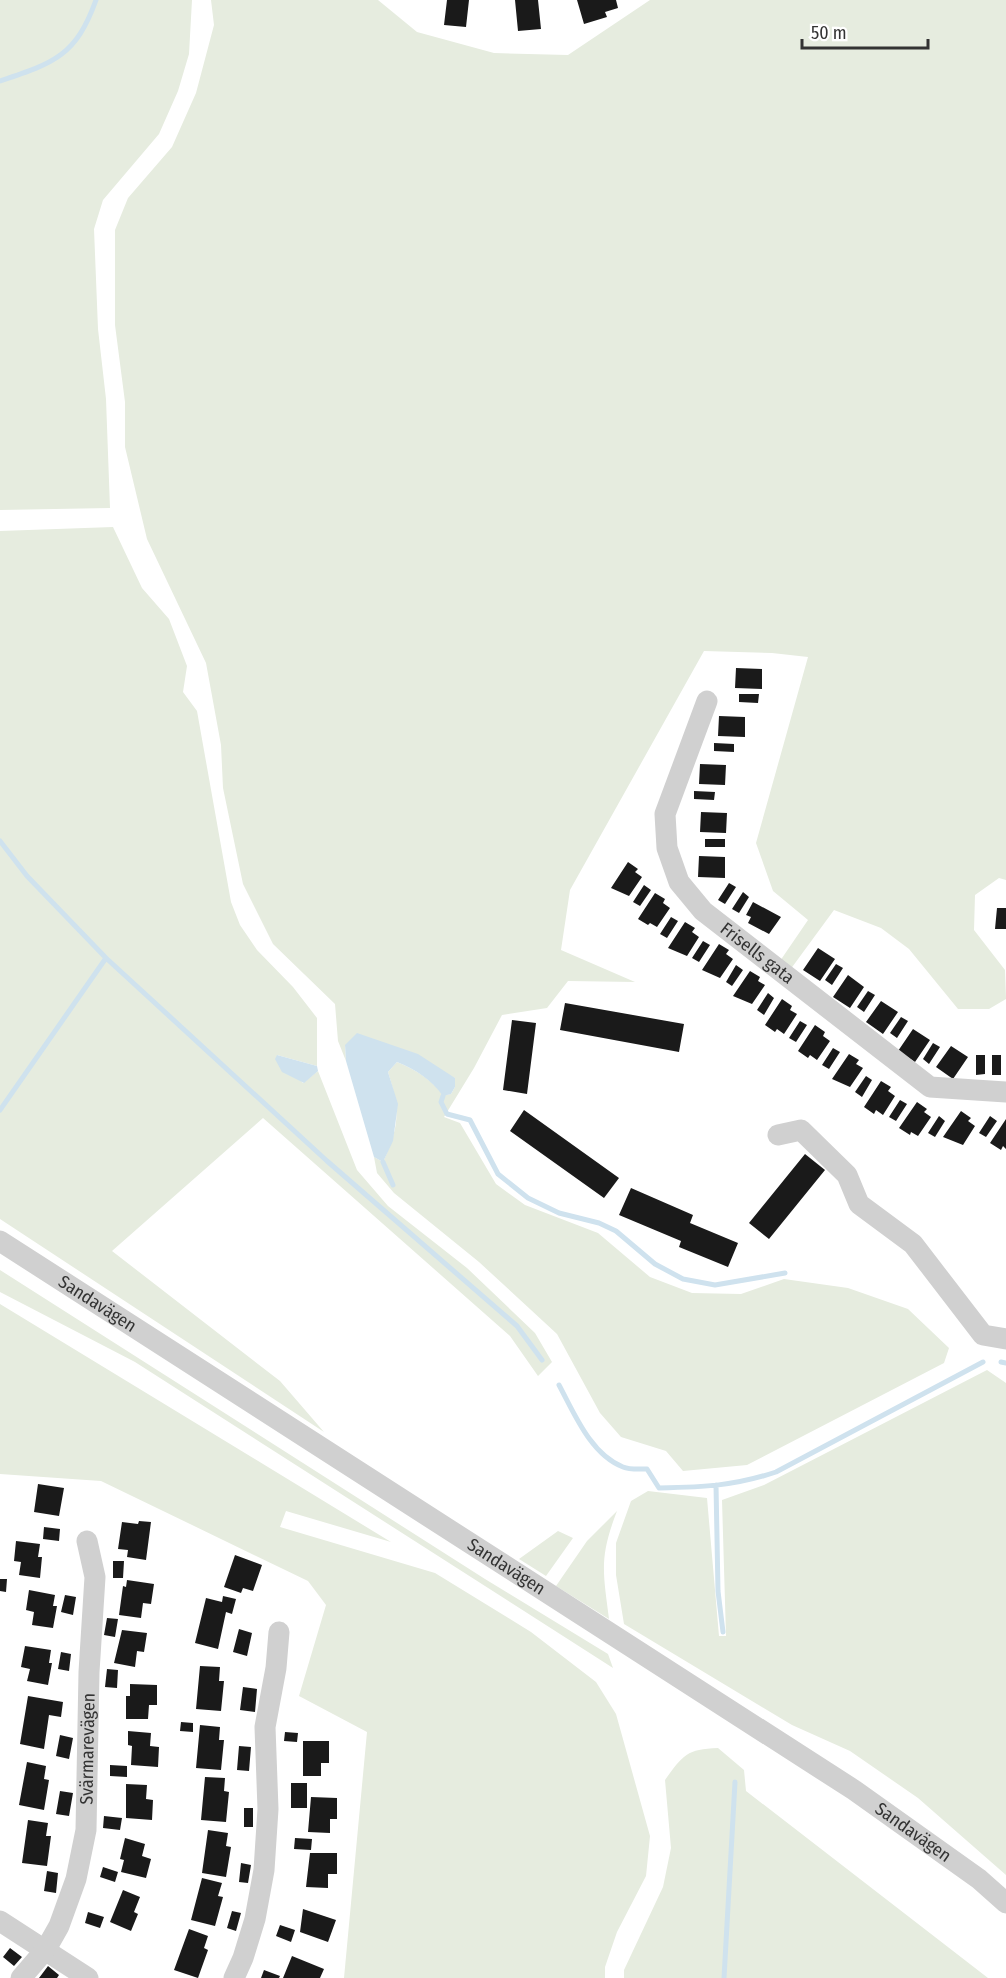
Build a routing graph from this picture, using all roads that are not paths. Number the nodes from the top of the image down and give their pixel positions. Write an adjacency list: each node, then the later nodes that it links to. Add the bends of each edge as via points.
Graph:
1 (706, 701): 2 (street, Frisells gata, via 665,814 667,848 679,882 703,910 930,1088)
2 (1006, 1092)
3 (778, 1135): 5 (street, via 801,1130 847,1175 859,1204 914,1244 983,1335)
4 (0, 1240): 8 (street, Sandavägen, via 854,1790 979,1879)
5 (1006, 1339)
6 (87, 1541): 10 (street, Svärmarevägen, via 94,1577 86,1830 76,1879)
7 (279, 1632): 13 (street, via 265,1727 268,1809 264,1870 255,1919)
8 (1006, 1903)
9 (0, 1921): 10 (street)
10 (46, 1949): 11 (street, Svärmarevägen); 12 (street)
11 (21, 1978)
12 (88, 1978)
13 (234, 1978)

